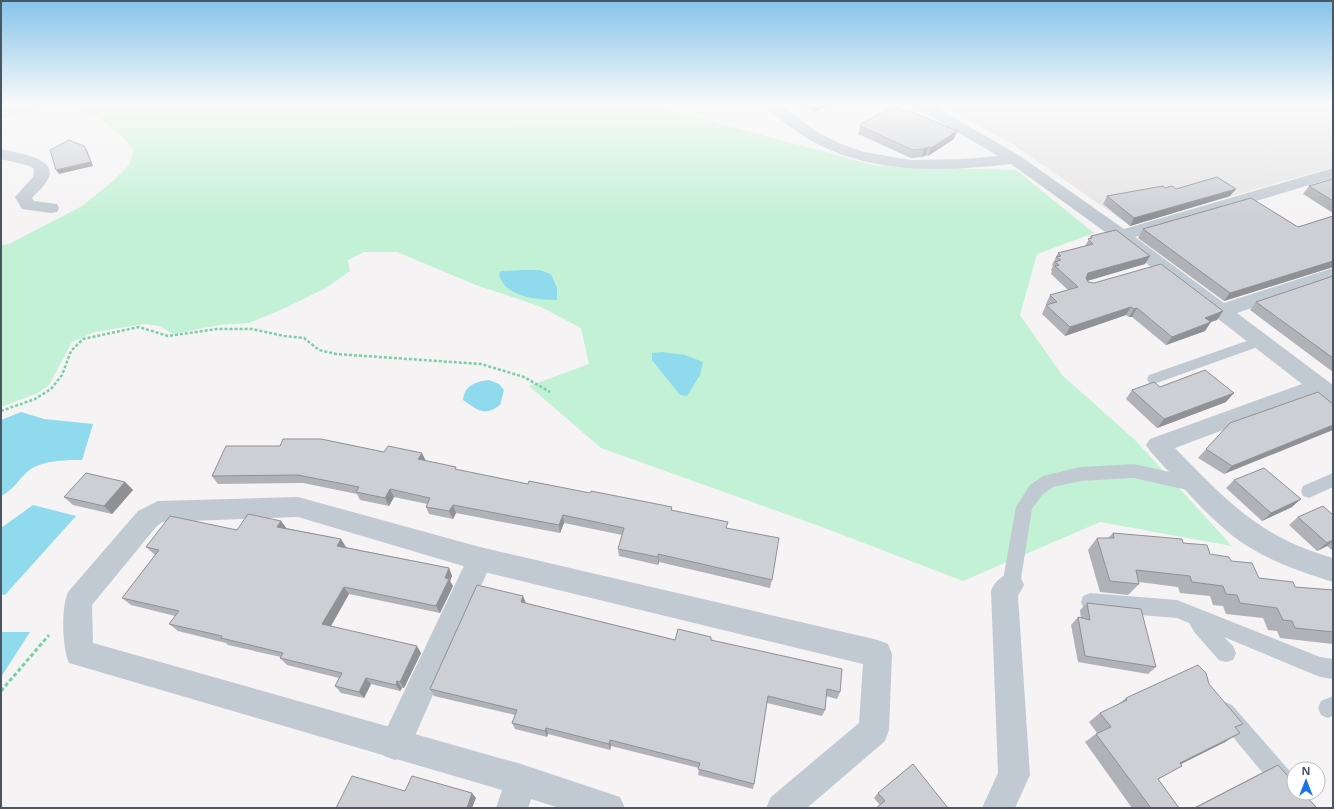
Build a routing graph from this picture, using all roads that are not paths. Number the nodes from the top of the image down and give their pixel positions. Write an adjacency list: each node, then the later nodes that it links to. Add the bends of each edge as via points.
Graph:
1 (826, 142): 4 (street, via 863,156 922,165 977,164)
2 (985, 142): 4 (street)
3 (1, 154): 6 (street, via 36,163 42,168 41,178 23,197 28,205)
4 (1014, 159): 7 (street)
5 (1333, 173): 7 (street)
6 (51, 208)
7 (1121, 235): 9 (street, via 1155,267)
8 (1333, 274): 9 (street)
9 (1222, 312): 10 (street)
10 (1261, 341): 11 (lane); 12 (street)
11 (1154, 379)
12 (1326, 391): 14 (street, via 1158,445)
13 (1333, 480): 15 (lane)
14 (1199, 486): 17 (street, via 1231,518 1261,542 1300,561); 18 (lane, via 1134,471 1080,474 1049,481 1036,490 1024,507)
15 (1309, 491)
16 (480, 559): 24 (street); 24 (street, via 298,507 158,512 147,519 78,601 79,653); 28 (street, via 878,654 874,730)
17 (1333, 570)
18 (1011, 585): 29 (street, via 1004,591 1014,775)
19 (1090, 602): 20 (lane, via 1177,609)
20 (1196, 618): 21 (lane); 22 (lane, via 1320,667)
21 (1226, 653)
22 (1333, 669)
23 (1213, 697): 25 (lane)
24 (395, 745): 26 (street)
25 (1286, 784)
26 (517, 794): 27 (street)
27 (609, 808)
28 (782, 808)
29 (998, 808)

